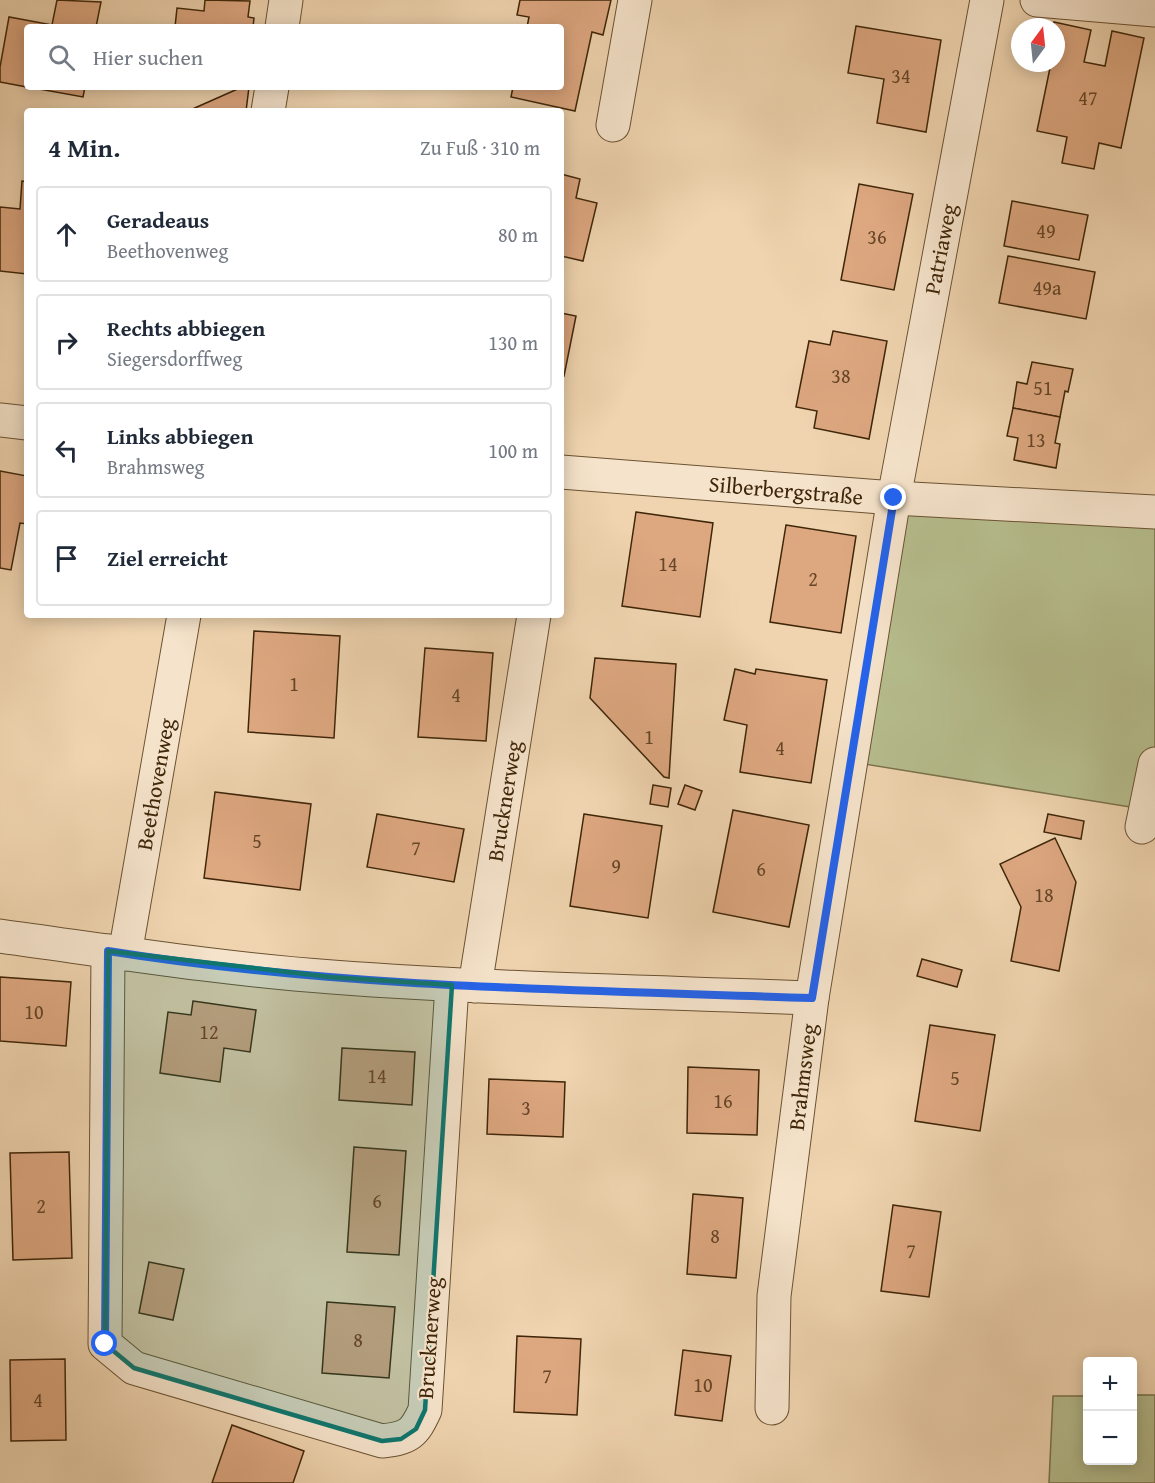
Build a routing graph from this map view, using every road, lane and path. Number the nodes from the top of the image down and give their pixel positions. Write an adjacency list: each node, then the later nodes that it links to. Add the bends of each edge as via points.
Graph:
1 (286, 0): 6 (street)
2 (635, 0): 9 (street)
3 (987, 0): 13 (street, Patriaweg)
4 (1037, 0): 5 (street)
5 (1155, 10)
6 (282, 24)
7 (272, 90): 8 (street)
8 (268, 108)
9 (614, 125)
10 (0, 420): 11 (street)
11 (24, 423)
12 (564, 472): 13 (street, Silberbergstraße)
13 (894, 498): 14 (street, Silberbergstraße); 22 (street, Brahmsweg)
14 (1155, 512)
15 (183, 618): 20 (street, Beethovenweg)
16 (533, 618): 21 (street, Brucknerweg)
17 (1155, 764): 18 (street)
18 (1142, 827)
19 (0, 936): 20 (street)
20 (116, 952): 21 (street, via 330,977); 23 (street, Beethovenweg)
21 (463, 985): 22 (street); 23 (street, Brucknerweg, via 425,1410 416,1430 401,1439 382,1441 134,1368)
22 (812, 998): 24 (street, Brahmsweg, via 774,1296)
23 (105, 1344)
24 (772, 1408)

